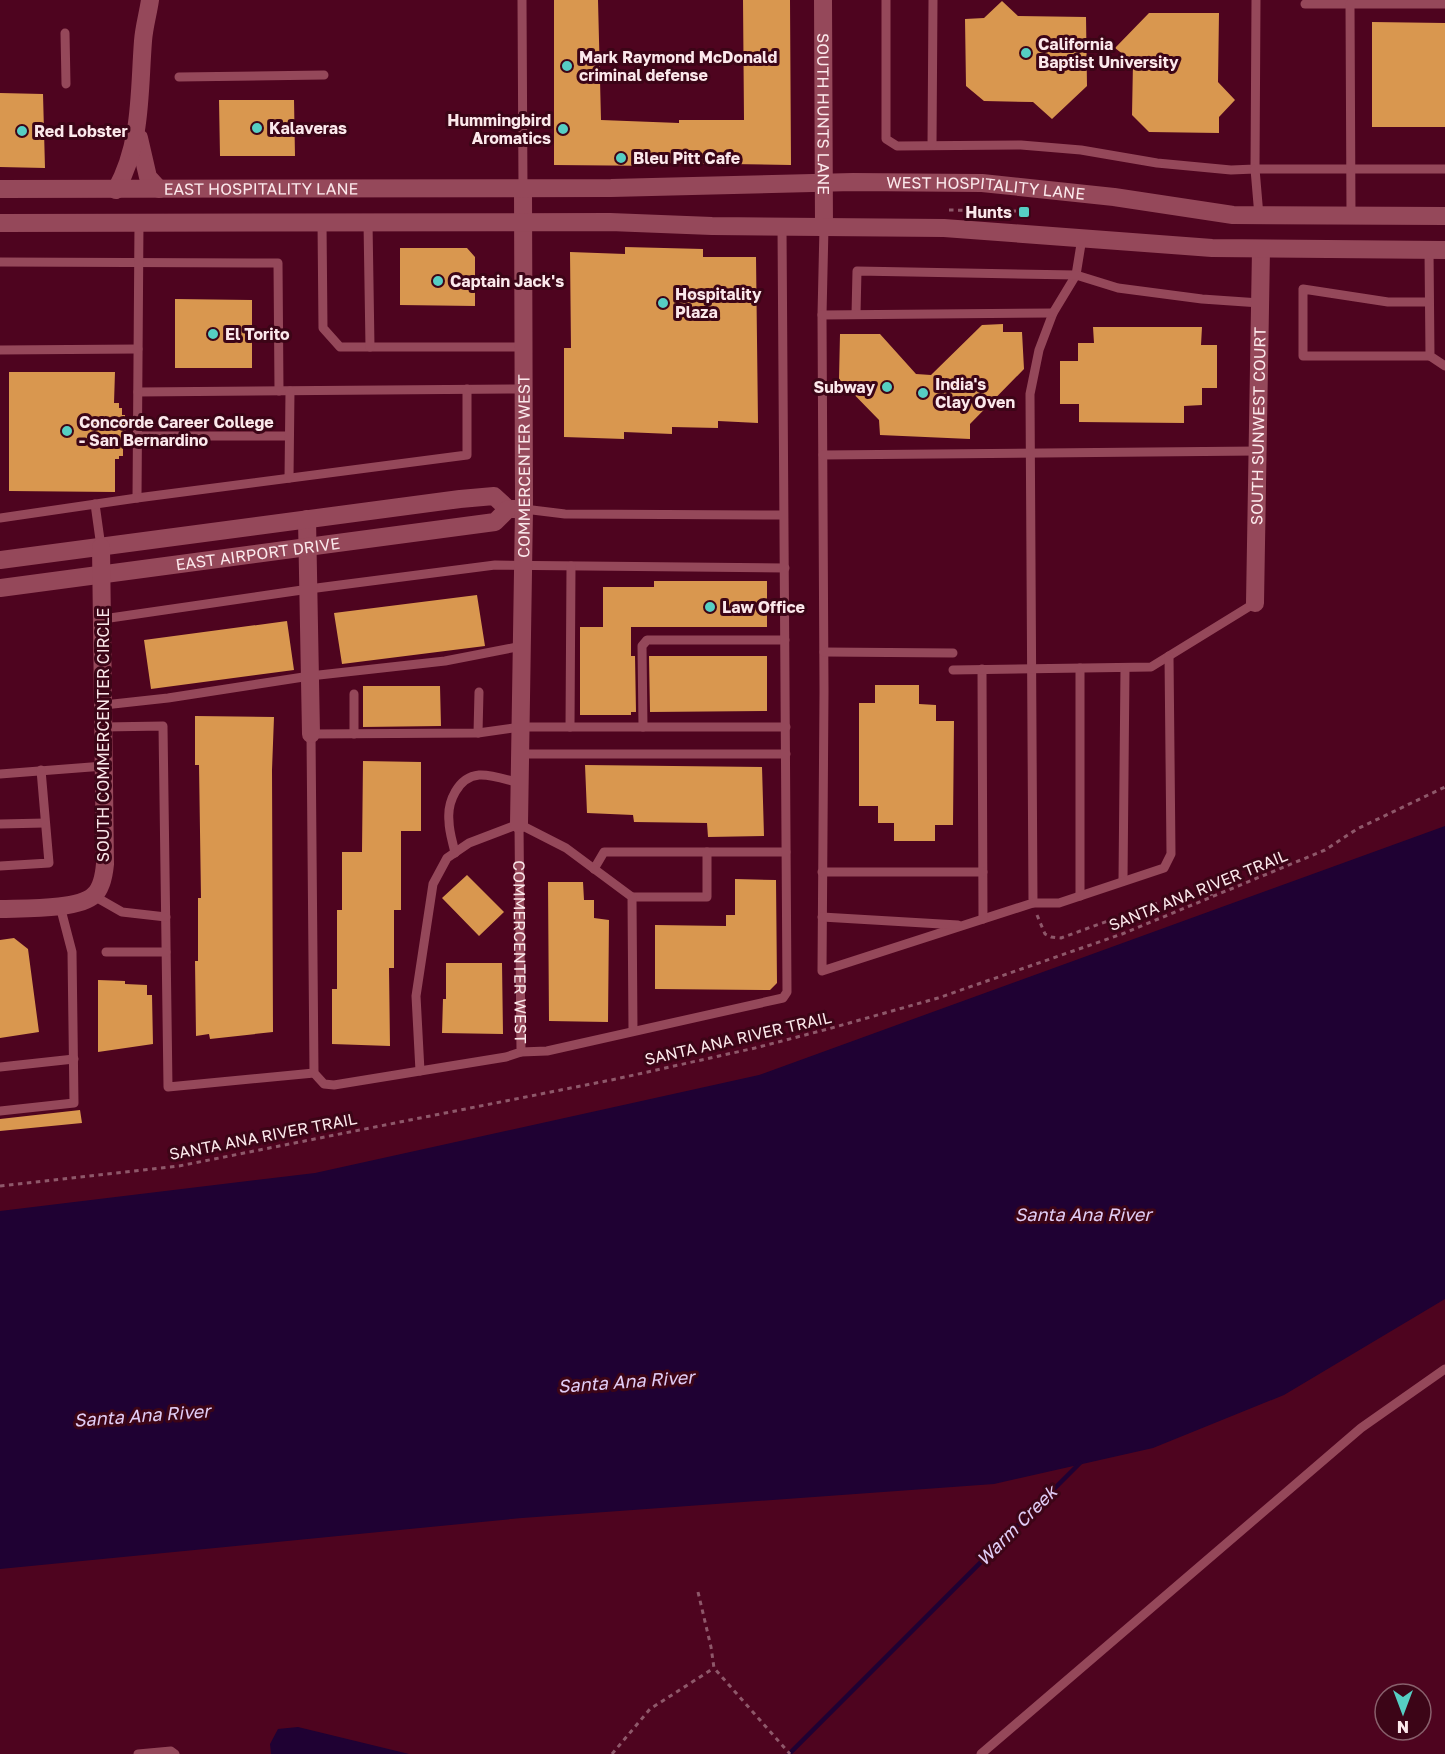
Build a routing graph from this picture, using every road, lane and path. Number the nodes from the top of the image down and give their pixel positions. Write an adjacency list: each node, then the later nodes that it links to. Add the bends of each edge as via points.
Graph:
1 (150, 0): 14 (street)
2 (522, 0): 20 (lane)
3 (823, 0): 19 (street, SOUTH HUNTS LANE)
4 (886, 0): 15 (lane, via 886,139 897,146)
5 (933, 0): 15 (lane)
6 (1256, 0): 16 (lane)
7 (1305, 4): 8 (lane)
8 (1350, 4): 9 (lane); 17 (lane)
9 (1445, 4)
10 (65, 33): 13 (lane)
11 (324, 75): 12 (lane)
12 (179, 77)
13 (66, 84)
14 (137, 130): 22 (street, via 148,177); 23 (street)
15 (932, 145): 16 (lane, via 1021,145 1157,163 1231,170)
16 (1255, 168): 17 (lane); 24 (lane)
17 (1351, 168): 18 (lane); 25 (lane)
18 (1445, 169)
19 (824, 183): 20 (street, WEST HOSPITALITY LANE); 24 (street, WEST HOSPITALITY LANE, via 982,183); 33 (street, SOUTH HUNTS LANE)
20 (523, 188): 22 (street, EAST HOSPITALITY LANE); 29 (street, COMMERCENTER WEST)
21 (0, 189): 23 (street, EAST HOSPITALITY LANE)
22 (159, 189): 23 (street, EAST HOSPITALITY LANE)
23 (116, 190)
24 (1259, 216): 25 (street, WEST HOSPITALITY LANE)
25 (1351, 216): 26 (street, WEST HOSPITALITY LANE)
26 (1445, 216)
27 (322, 222): 28 (street, EAST HOSPITALITY LANE); 31 (street, EAST HOSPITALITY LANE); 45 (lane, via 323,328 340,347)
28 (368, 222): 29 (street, EAST HOSPITALITY LANE); 45 (lane)
29 (523, 222): 32 (street); 46 (street, COMMERCENTER WEST)
30 (0, 223): 31 (street, EAST HOSPITALITY LANE)
31 (139, 223): 38 (lane)
32 (782, 226): 33 (street); 65 (lane)
33 (824, 227): 34 (street, via 944,228); 44 (lane)
34 (1082, 238): 35 (street); 39 (lane)
35 (1262, 249): 36 (street); 41 (street, SOUTH SUNWEST COURT)
36 (1437, 250): 40 (lane)
37 (0, 262): 38 (lane)
38 (139, 263): 47 (lane); 54 (lane, via 278,263)
39 (1076, 275): 41 (lane, via 1118,288); 42 (lane); 43 (lane, via 857,271)
40 (1430, 302): 49 (lane); 49 (lane, via 1388,302 1303,289 1303,356)
41 (1260, 303): 58 (street, SOUTH SUNWEST COURT)
42 (1053, 313): 43 (lane); 59 (lane, via 1039,350 1030,394)
43 (856, 314): 44 (lane)
44 (822, 315): 60 (lane)
45 (370, 347): 46 (lane)
46 (523, 347): 51 (street, COMMERCENTER WEST)
47 (138, 349): 48 (lane); 55 (lane)
48 (0, 350)
49 (1430, 356): 50 (lane)
50 (1445, 366)
51 (523, 389): 53 (lane); 64 (street, COMMERCENTER WEST)
52 (290, 390): 53 (lane); 54 (lane); 57 (lane)
53 (467, 390): 61 (lane, via 467,455)
54 (279, 391): 55 (lane)
55 (138, 392): 56 (lane)
56 (137, 436): 57 (lane); 62 (lane)
57 (289, 436): 61 (lane)
58 (1258, 451): 59 (lane); 77 (street, SOUTH SUNWEST COURT)
59 (1031, 454): 60 (lane); 87 (lane)
60 (823, 455): 81 (lane)
61 (289, 478): 62 (lane)
62 (137, 498): 63 (lane)
63 (95, 504): 66 (lane); 69 (lane)
64 (516, 509): 65 (lane, via 565,514); 67 (street, EAST AIRPORT DRIVE, via 494,496); 68 (street, EAST AIRPORT DRIVE, via 495,522); 71 (street, COMMERCENTER WEST)
65 (783, 515): 73 (lane)
66 (0, 518)
67 (307, 519): 68 (street); 69 (street, EAST AIRPORT DRIVE)
68 (308, 546): 74 (street, EAST AIRPORT DRIVE); 76 (street)
69 (101, 547): 70 (street, EAST AIRPORT DRIVE); 74 (street, SOUTH COMMERCENTER CIRCLE)
70 (0, 560)
71 (523, 565): 72 (lane); 76 (lane, via 495,565); 80 (street, COMMERCENTER WEST)
72 (571, 566): 73 (lane); 97 (lane)
73 (785, 568): 79 (lane)
74 (102, 575): 75 (street, EAST AIRPORT DRIVE); 78 (street, SOUTH COMMERCENTER CIRCLE)
75 (0, 588)
76 (309, 589): 78 (lane); 89 (street)
77 (1255, 603): 83 (lane)
78 (103, 619): 92 (street, SOUTH COMMERCENTER CIRCLE)
79 (785, 639): 94 (lane, via 648,640 642,646); 95 (lane)
80 (522, 646): 89 (lane, via 445,661); 93 (street, COMMERCENTER WEST)
81 (824, 652): 82 (lane); 116 (lane)
82 (953, 653)
83 (1169, 656): 85 (lane, via 1151,667); 118 (lane, via 1171,854 1164,868)
84 (1080, 668): 85 (lane); 87 (lane); 120 (lane)
85 (1125, 668): 118 (lane)
86 (982, 669): 87 (lane); 88 (lane); 117 (lane)
87 (1032, 669): 123 (lane)
88 (953, 670)
89 (310, 676): 92 (lane); 99 (street)
90 (479, 693): 98 (lane)
91 (354, 694): 100 (lane)
92 (104, 705): 96 (street, SOUTH COMMERCENTER CIRCLE)
93 (520, 727): 97 (lane); 98 (lane); 101 (street, COMMERCENTER WEST)
94 (643, 727): 95 (lane); 97 (lane)
95 (786, 727): 102 (lane)
96 (104, 728): 103 (street, SOUTH COMMERCENTER CIRCLE); 126 (lane, via 163,726)
97 (570, 728)
98 (478, 733): 100 (lane)
99 (310, 734): 100 (lane); 137 (lane)
100 (354, 734)
101 (520, 754): 102 (lane); 106 (street, COMMERCENTER WEST)
102 (786, 754): 112 (lane)
103 (104, 766): 104 (lane); 119 (street, SOUTH COMMERCENTER CIRCLE, via 105,864 103,880)
104 (41, 770): 105 (lane); 108 (lane)
105 (0, 774)
106 (520, 783): 110 (street, COMMERCENTER WEST); 113 (lane, via 480,775 458,786 448,820)
107 (1445, 787): 122 (path, SANTA ANA RIVER TRAIL, via 1357,829 1325,850)
108 (45, 823): 109 (lane); 114 (lane, via 49,863)
109 (0, 824)
110 (519, 824): 113 (lane, via 469,843); 115 (lane, via 566,848); 133 (lane, COMMERCENTER WEST)
111 (707, 852): 112 (lane); 115 (lane, via 604,852); 121 (lane, via 707,897)
112 (786, 852): 132 (lane, via 787,992 783,998)
113 (455, 853): 136 (lane, via 447,858 433,884 416,996)
114 (0, 866)
115 (594, 869): 121 (lane)
116 (822, 872): 117 (lane); 127 (lane)
117 (982, 872): 128 (lane)
118 (1123, 881): 120 (lane)
119 (94, 896): 124 (street); 126 (lane, via 122,912)
120 (1080, 896): 123 (lane, via 1059,903)
121 (632, 897): 132 (lane)
122 (1214, 898): 123 (path, via 1204,886 1057,938 1045,934); 139 (path, SANTA ANA RIVER TRAIL, via 938,998 755,1048 179,1166)
123 (1033, 903): 128 (lane)
124 (65, 906): 125 (street); 134 (lane, via 72,951)
125 (0, 909)
126 (166, 917): 131 (lane)
127 (822, 917): 129 (lane); 129 (lane, via 822,971)
128 (982, 919): 129 (lane)
129 (964, 925)
130 (106, 951): 131 (lane)
131 (166, 952): 137 (lane, via 168,1087)
132 (633, 1030): 133 (lane, via 547,1051)
133 (521, 1052): 136 (lane, COMMERCENTER WEST)
134 (74, 1059): 135 (lane); 138 (lane, via 74,1103)
135 (0, 1067)
136 (420, 1071): 137 (lane, COMMERCENTER WEST, via 334,1085 324,1084)
137 (314, 1073)
138 (0, 1111)
139 (0, 1186)
140 (1445, 1369): 147 (lane, via 1361,1428)
141 (698, 1592): 142 (path)
142 (714, 1668): 145 (path, via 650,1708); 146 (path)
143 (138, 1754): 144 (lane)
144 (175, 1754)
145 (612, 1754)
146 (790, 1754)
147 (981, 1754)

